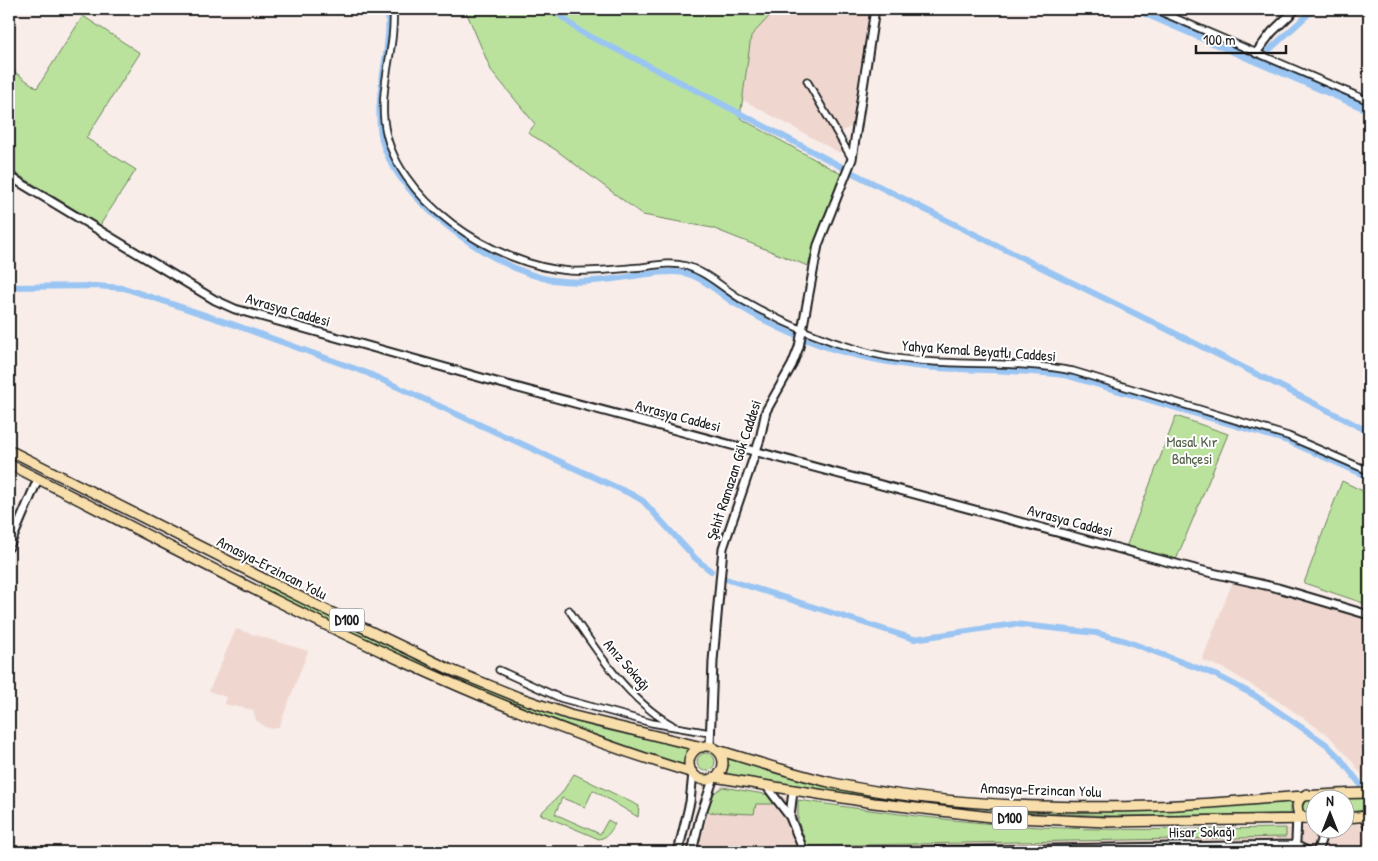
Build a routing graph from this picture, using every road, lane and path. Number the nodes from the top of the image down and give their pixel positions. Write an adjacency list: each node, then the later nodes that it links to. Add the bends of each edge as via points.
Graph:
1 (393, 9): 10 (street, Yahya Kemal Beyatlı Caddesi, via 384,118 386,133 401,168 413,185 450,222 490,248 523,262 556,270 590,271 668,264 688,266 751,305)
2 (875, 9): 8 (street, Şehit Ramazan Gök Caddesi)
3 (1154, 9): 5 (street)
4 (1296, 9): 5 (street)
5 (1256, 53): 7 (street)
6 (806, 81): 8 (street)
7 (1369, 101)
8 (852, 159): 10 (street, Şehit Ramazan Gök Caddesi, via 818,245)
9 (9, 176): 12 (street, Avrasya Caddesi, via 227,306 500,383)
10 (803, 330): 12 (street, Şehit Ramazan Gök Caddesi, via 792,365 766,411); 14 (street, Yahya Kemal Beyatlı Caddesi, via 859,350 899,359 1037,365 1073,371 1280,433)
11 (9, 450): 22 (highway, Amasya-Erzincan Yolu / D100, via 322,608 476,680 570,714)
12 (756, 450): 18 (street, Avrasya Caddesi); 21 (street, Şehit Ramazan Gök Caddesi, via 729,527 721,561)
13 (9, 464): 15 (highway, Amasya-Erzincan Yolu / D100)
14 (1369, 471)
15 (38, 479): 16 (street); 23 (highway, Amasya-Erzincan Yolu / D100, via 439,679 557,728)
16 (9, 547)
17 (569, 610): 20 (street, Anız Sokağı, via 623,683 656,714)
18 (1369, 615)
19 (499, 670): 20 (street, via 560,698)
20 (676, 727): 21 (street)
21 (710, 733): 22 (street, Şehit Ramazan Gök Caddesi)
22 (709, 748): 23 (highway, via 695,750 690,757); 24 (highway, via 721,756 723,764); 29 (highway, Amasya-Erzincan Yolu / D100, via 842,785 1006,804 1154,806)
23 (693, 774): 24 (highway, via 703,779); 41 (street)
24 (714, 777): 25 (highway, Amasya-Erzincan Yolu / D100); 42 (street)
25 (768, 788): 26 (highway, Amasya-Erzincan Yolu / D100); 33 (street)
26 (793, 791): 33 (street); 36 (highway, Amasya-Erzincan Yolu / D100, via 942,812 1040,820)
27 (1356, 793): 28 (highway, Amasya-Erzincan Yolu / D100)
28 (1369, 793)
29 (1306, 794)
30 (1306, 795): 31 (highway, via 1298,801)
31 (1297, 810): 34 (highway, via 1301,817); 36 (street)
32 (1366, 816): 37 (street)
33 (790, 817): 43 (street)
34 (1306, 818)
35 (1306, 819): 36 (highway, Amasya-Erzincan Yolu / D100)
36 (1297, 820): 39 (street)
37 (1369, 826)
38 (1321, 838): 47 (street)
39 (1295, 845): 40 (street, Hisar Sokağı); 45 (street); 46 (street)
40 (1070, 850): 44 (street, Hisar Sokağı)
41 (678, 852)
42 (692, 852)
43 (804, 852)
44 (869, 852)
45 (1291, 852)
46 (1309, 852)
47 (1317, 852)

